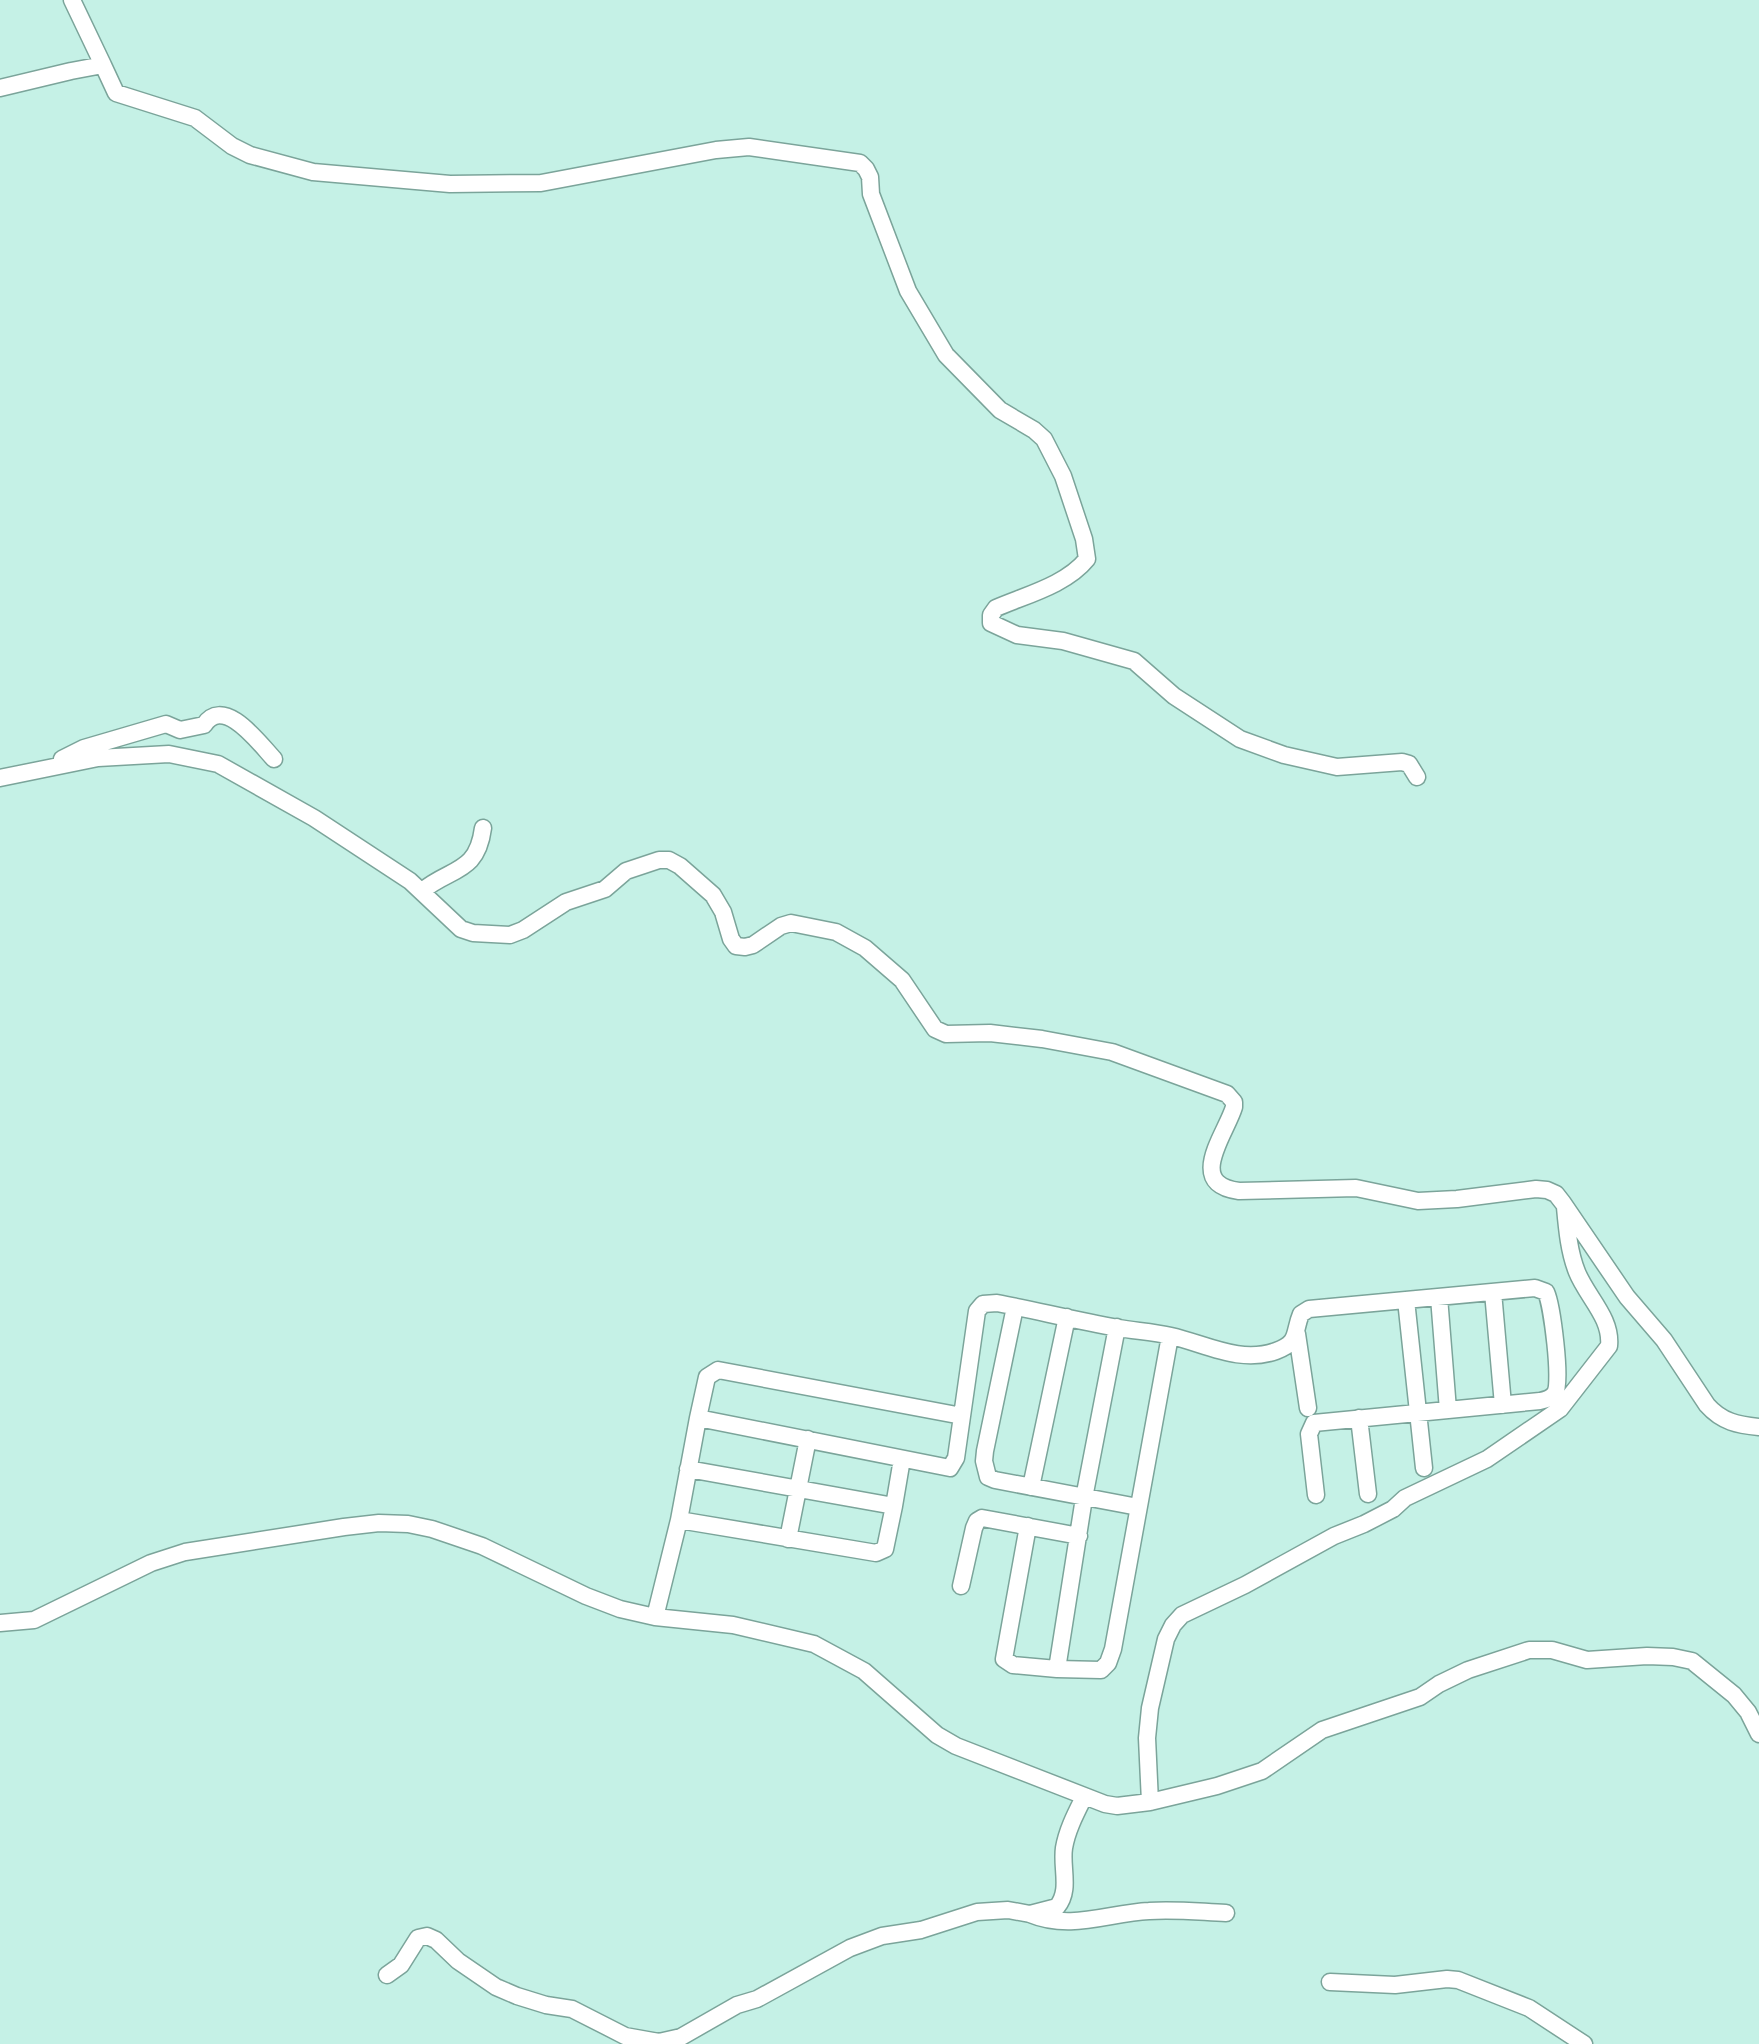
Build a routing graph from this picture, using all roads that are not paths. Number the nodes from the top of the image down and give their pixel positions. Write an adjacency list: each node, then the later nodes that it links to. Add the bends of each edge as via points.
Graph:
1 (72, 0): 2 (street)
2 (103, 65): 3 (street); 6 (street, via 116,93 195,118 250,155 313,172 450,184 541,183 749,147 860,163 870,177 871,194 908,291 946,355 1000,410 1044,439 1063,476 1084,539 1087,559 1076,570 996,608 991,622 1017,635 1063,641 1134,661 1174,696 1240,739 1337,767 1402,762 1409,764)
3 (0, 88)
4 (274, 759): 5 (street, via 239,721 218,715 204,725 180,730 166,724 84,748)
5 (55, 765): 7 (street); 9 (street, via 169,754 218,764 313,818)
6 (1417, 777)
7 (0, 778)
8 (483, 828): 9 (street, via 479,848 467,865)
9 (422, 891): 10 (street, via 461,929 510,935 566,902 605,889 626,872 669,860 713,895 736,946 754,945 791,923 836,932 864,948 902,981 935,1029 946,1034 990,1033 1112,1052 1227,1094 1234,1107 1211,1169 1225,1188 1356,1188 1418,1201 1536,1189 1556,1194)
10 (1565, 1207): 26 (street, via 1714,1413 1730,1422); 48 (street, via 1577,1272 1605,1320 1609,1346 1560,1409 1487,1459 1182,1615 1166,1639 1150,1708)
11 (1493, 1292): 12 (street); 19 (street); 19 (street, via 1541,1289 1549,1298 1552,1314 1556,1391 1540,1401)
12 (1439, 1297): 13 (street); 21 (street)
13 (1406, 1300): 17 (street, via 1305,1310); 22 (street)
14 (1015, 1307): 15 (street); 23 (street, via 998,1303 979,1306); 31 (street, via 984,1461 988,1477)
15 (1067, 1317): 16 (street); 31 (street)
16 (1117, 1327): 18 (street); 35 (street)
17 (1297, 1334): 18 (street, via 1278,1350 1247,1355); 20 (street)
18 (1170, 1336): 37 (street)
19 (1503, 1405): 21 (street)
20 (1308, 1409)
21 (1448, 1410): 22 (street)
22 (1418, 1412): 25 (street); 29 (street)
23 (962, 1416): 24 (street, via 718,1370 707,1377); 28 (street, via 956,1458 950,1468)
24 (698, 1418): 27 (street); 30 (street)
25 (1359, 1418): 33 (street); 34 (street, via 1311,1426)
26 (1759, 1427)
27 (808, 1439): 28 (street); 32 (street)
28 (902, 1459): 36 (street)
29 (1424, 1468)
30 (688, 1469): 32 (street); 38 (street)
31 (1031, 1487): 35 (street)
32 (798, 1489): 36 (street); 41 (street)
33 (1368, 1494)
34 (1316, 1495)
35 (1084, 1498): 37 (street); 40 (street)
36 (894, 1506): 41 (street, via 881,1552)
37 (1138, 1507): 45 (street, via 1108,1663 1096,1671)
38 (679, 1520): 41 (street); 43 (street)
39 (1028, 1526): 40 (street); 42 (street, via 991,1518 977,1521); 45 (street, via 1004,1659 1013,1665)
40 (1079, 1535): 45 (street)
41 (788, 1539)
42 (961, 1586)
43 (655, 1617): 44 (street, via 586,1596 470,1541 408,1524 379,1523 186,1552 151,1563 34,1620); 47 (street, via 733,1625 814,1644 864,1671 956,1746)
44 (0, 1623)
45 (1057, 1670)
46 (1759, 1734): 48 (street, via 1734,1695 1692,1661 1647,1656 1587,1660 1552,1650 1529,1650 1468,1670 1420,1697 1322,1730 1262,1772)
47 (1084, 1797): 48 (street, via 1117,1806); 50 (street, via 1064,1846 1064,1895 1057,1907)
48 (1150, 1802)
49 (1226, 1913): 50 (street, via 1150,1910 1066,1922)
50 (1030, 1914): 51 (street, via 985,1911 882,1936 850,1948 681,2037 659,2042 625,2036 572,2009 496,1987 428,1936 418,1938 401,1965)
51 (387, 1975)
52 (1330, 1982): 53 (street, via 1395,1985 1458,1980 1529,2008)
53 (1584, 2044)

